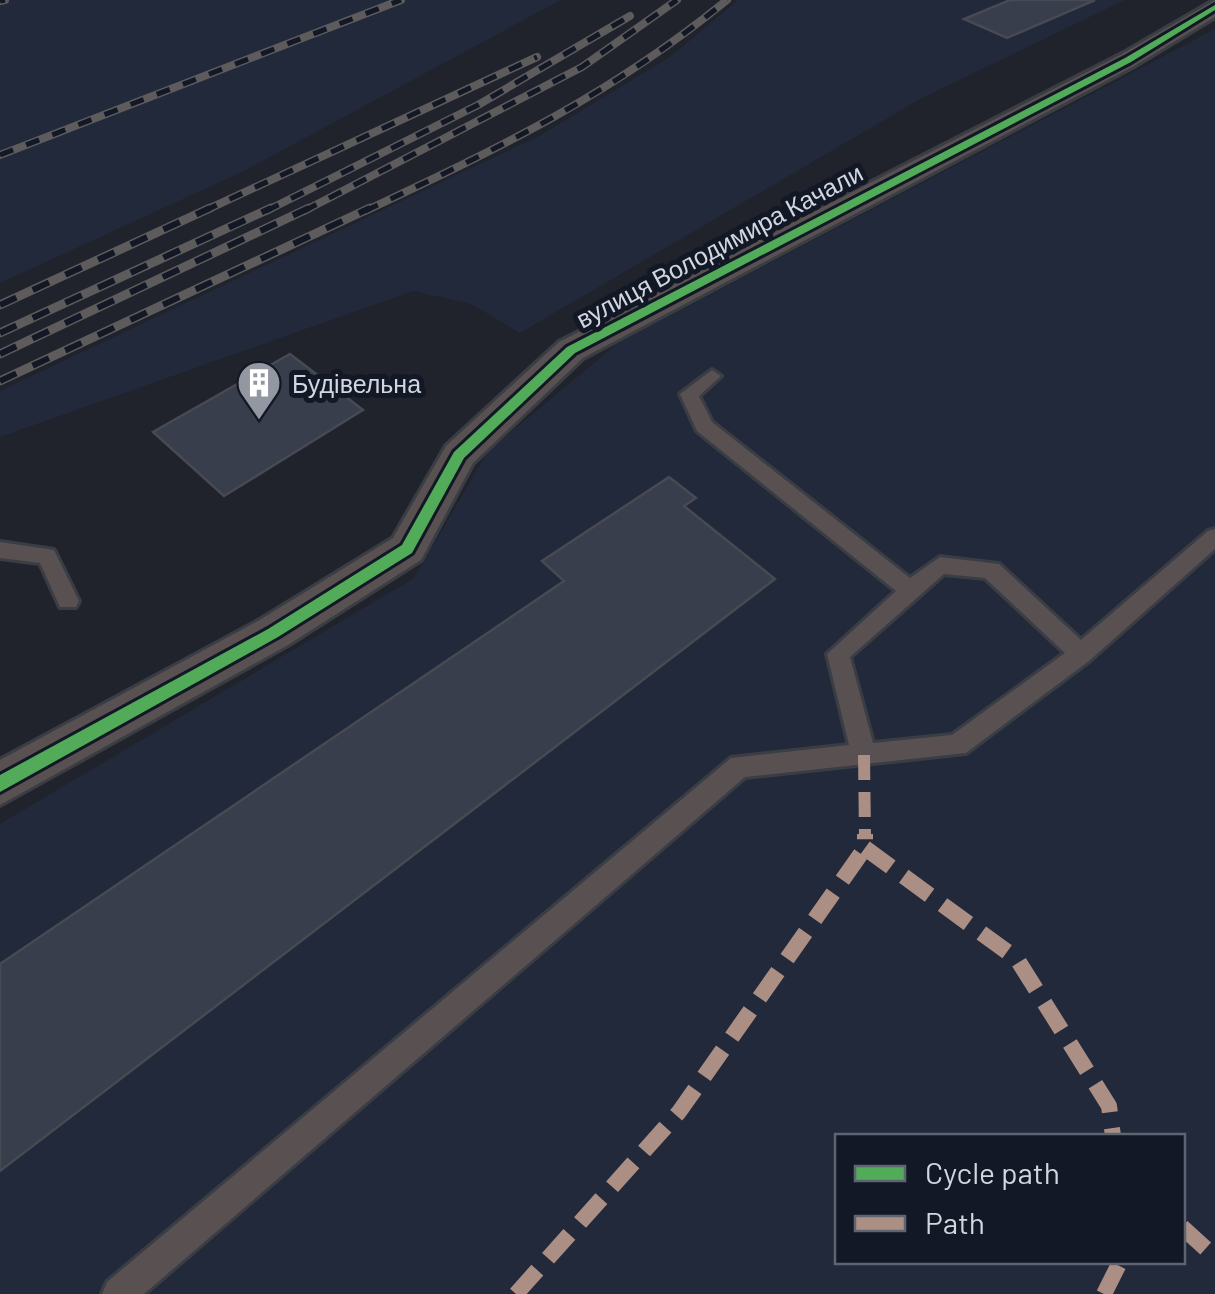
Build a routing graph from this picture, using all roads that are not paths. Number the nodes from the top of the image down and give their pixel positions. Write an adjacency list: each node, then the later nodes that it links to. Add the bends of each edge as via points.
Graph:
1 (1215, 7): 9 (street, вулиця Володимира Качали, via 1128,60 571,350 459,455 407,550 273,634)
2 (712, 376): 5 (lane, via 689,394 704,426)
3 (1215, 537): 7 (lane)
4 (0, 550): 6 (lane, via 47,556)
5 (910, 590): 7 (lane, via 940,565 991,570); 8 (lane, via 838,654)
6 (68, 601)
7 (1082, 654): 8 (lane, via 956,745)
8 (864, 755): 10 (lane, via 740,766)
9 (0, 784)
10 (119, 1294)

